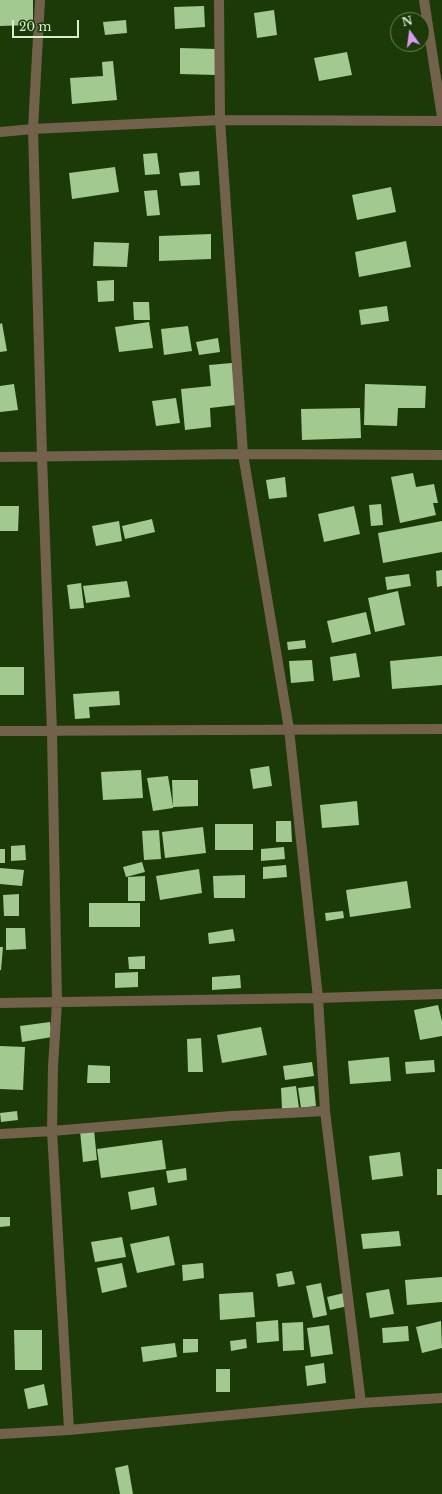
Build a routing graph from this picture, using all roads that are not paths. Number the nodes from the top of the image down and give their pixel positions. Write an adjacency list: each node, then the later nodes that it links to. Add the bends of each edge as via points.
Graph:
1 (40, 0): 7 (street)
2 (219, 0): 5 (street)
3 (424, 0): 4 (street)
4 (442, 117)
5 (220, 120): 6 (street); 7 (street); 9 (street)
6 (442, 122)
7 (33, 129): 8 (street); 12 (street)
8 (0, 132)
9 (244, 454): 10 (street); 12 (street); 13 (street)
10 (442, 455)
11 (0, 457): 12 (street)
12 (42, 457): 16 (street)
13 (289, 729): 14 (street); 16 (street); 18 (street)
14 (442, 729)
15 (0, 731): 16 (street)
16 (52, 732): 20 (street)
17 (442, 994): 18 (street)
18 (318, 998): 20 (street); 21 (street)
19 (0, 1003): 20 (street)
20 (57, 1003): 22 (street)
21 (325, 1111): 22 (street); 25 (street)
22 (52, 1131): 23 (street); 26 (street)
23 (0, 1134)
24 (442, 1398): 25 (street)
25 (361, 1403): 26 (street)
26 (69, 1430): 27 (street)
27 (0, 1434)

